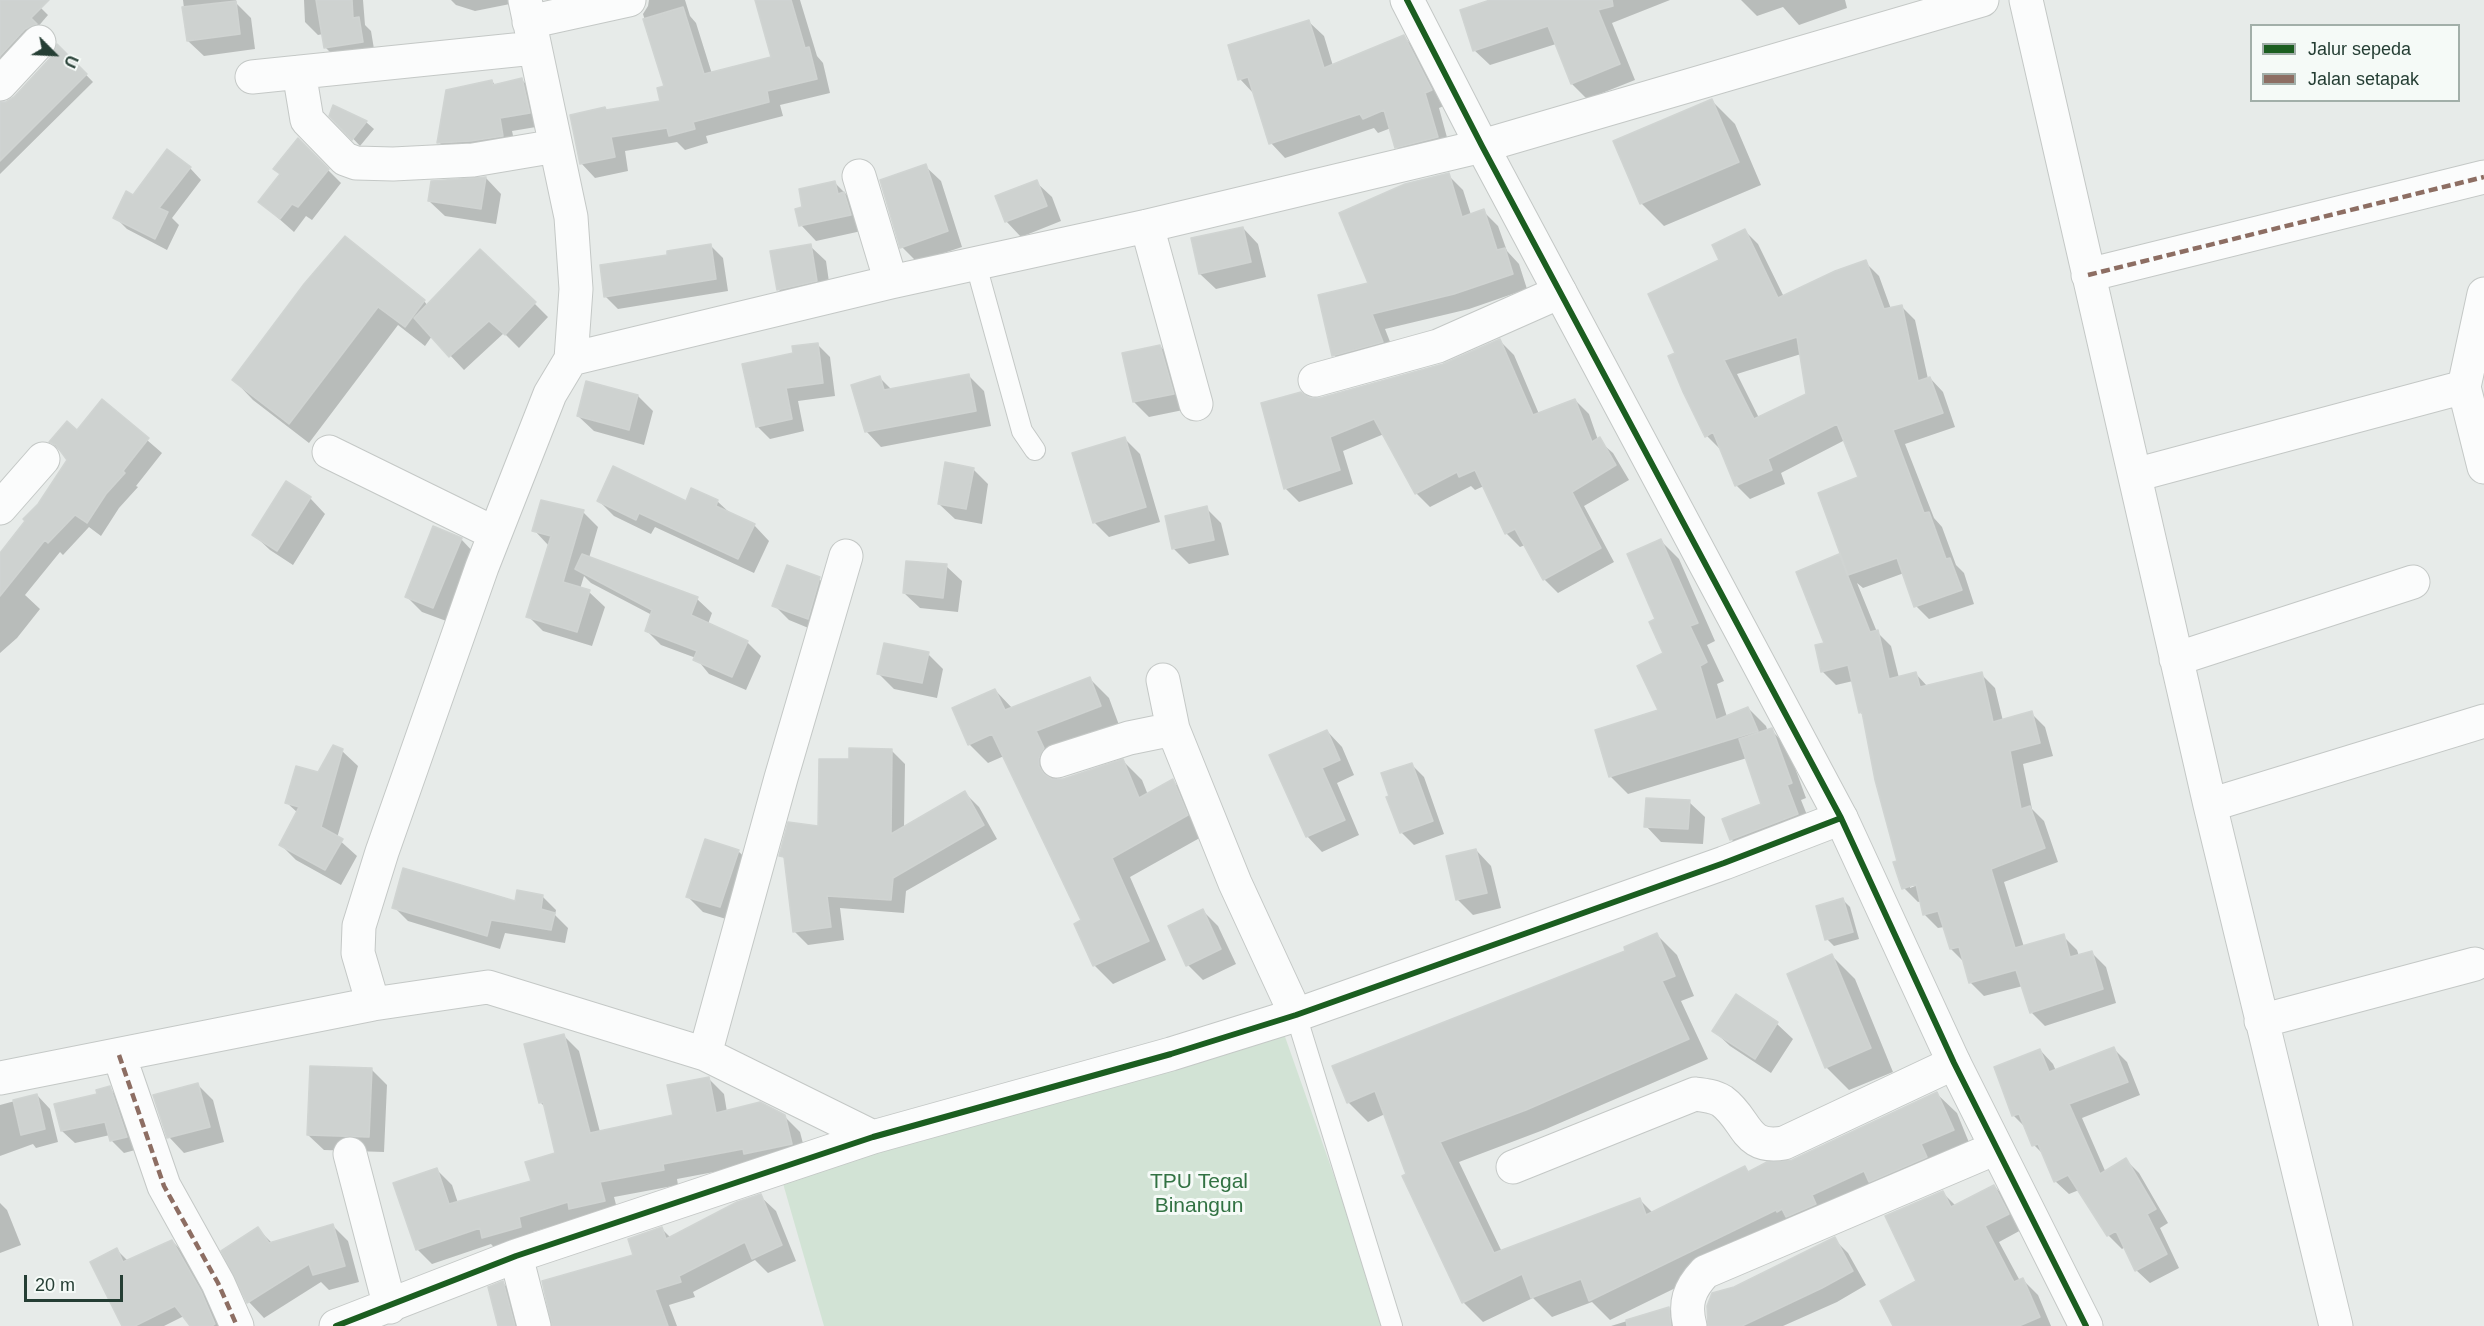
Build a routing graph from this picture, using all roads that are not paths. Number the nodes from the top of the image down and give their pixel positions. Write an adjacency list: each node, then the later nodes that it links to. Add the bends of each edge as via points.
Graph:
1 (629, 0): 5 (street)
2 (1407, 0): 11 (street)
3 (1982, 0): 11 (street)
4 (2026, 0): 16 (street)
5 (529, 23): 7 (street); 10 (street)
6 (39, 42): 9 (street)
7 (299, 72): 8 (street); 10 (street, via 307,120 351,161 393,164 473,160)
8 (252, 77)
9 (0, 84)
10 (556, 146): 20 (street, via 571,217 575,277)
11 (1482, 146): 14 (street); 18 (street)
12 (859, 176): 17 (street)
13 (2484, 177): 16 (street)
14 (1147, 226): 15 (street); 23 (street)
15 (976, 264): 17 (street); 24 (lane, via 1022,431)
16 (2088, 275): 28 (street)
17 (891, 282): 20 (street)
18 (1560, 292): 21 (street, via 1438,346); 39 (street)
19 (2484, 294): 22 (street)
20 (571, 359): 30 (street, via 550,394)
21 (1315, 380)
22 (2464, 387): 27 (street); 28 (street)
23 (1196, 404)
24 (1035, 450)
25 (329, 452): 30 (street)
26 (43, 459): 29 (street)
27 (2484, 466)
28 (2135, 475): 33 (street)
29 (0, 508)
30 (494, 532): 41 (street, via 359,926 358,953)
31 (846, 556): 45 (street)
32 (2413, 582): 33 (street)
33 (2176, 659): 38 (street)
34 (1162, 680): 36 (street)
35 (2484, 721): 38 (street)
36 (1173, 729): 37 (street, via 1129,738); 42 (street, via 1235,883)
37 (1057, 761)
38 (2210, 805): 43 (street)
39 (1841, 818): 42 (street, via 1724,864); 46 (street)
40 (2475, 964): 43 (street)
41 (373, 1004): 44 (street); 45 (street, via 488,987)
42 (1296, 1014): 48 (street, via 1171,1054); 57 (lane)
43 (2261, 1021): 60 (street)
44 (119, 1054): 47 (street); 54 (street, via 164,1186 218,1283)
45 (705, 1054): 48 (street)
46 (1954, 1063): 49 (street); 51 (street, via 1784,1143 1770,1146 1757,1142 1723,1102 1695,1094)
47 (0, 1078)
48 (873, 1137): 52 (street)
49 (1996, 1148): 58 (street, via 1705,1272 1692,1285 1686,1303); 59 (street)
50 (350, 1154): 53 (street)
51 (1513, 1167)
52 (516, 1256): 53 (street); 56 (street)
53 (390, 1307): 55 (street)
54 (237, 1326)
55 (336, 1326)
56 (534, 1326)
57 (1392, 1326)
58 (1690, 1326)
59 (2086, 1326)
60 (2336, 1326)

